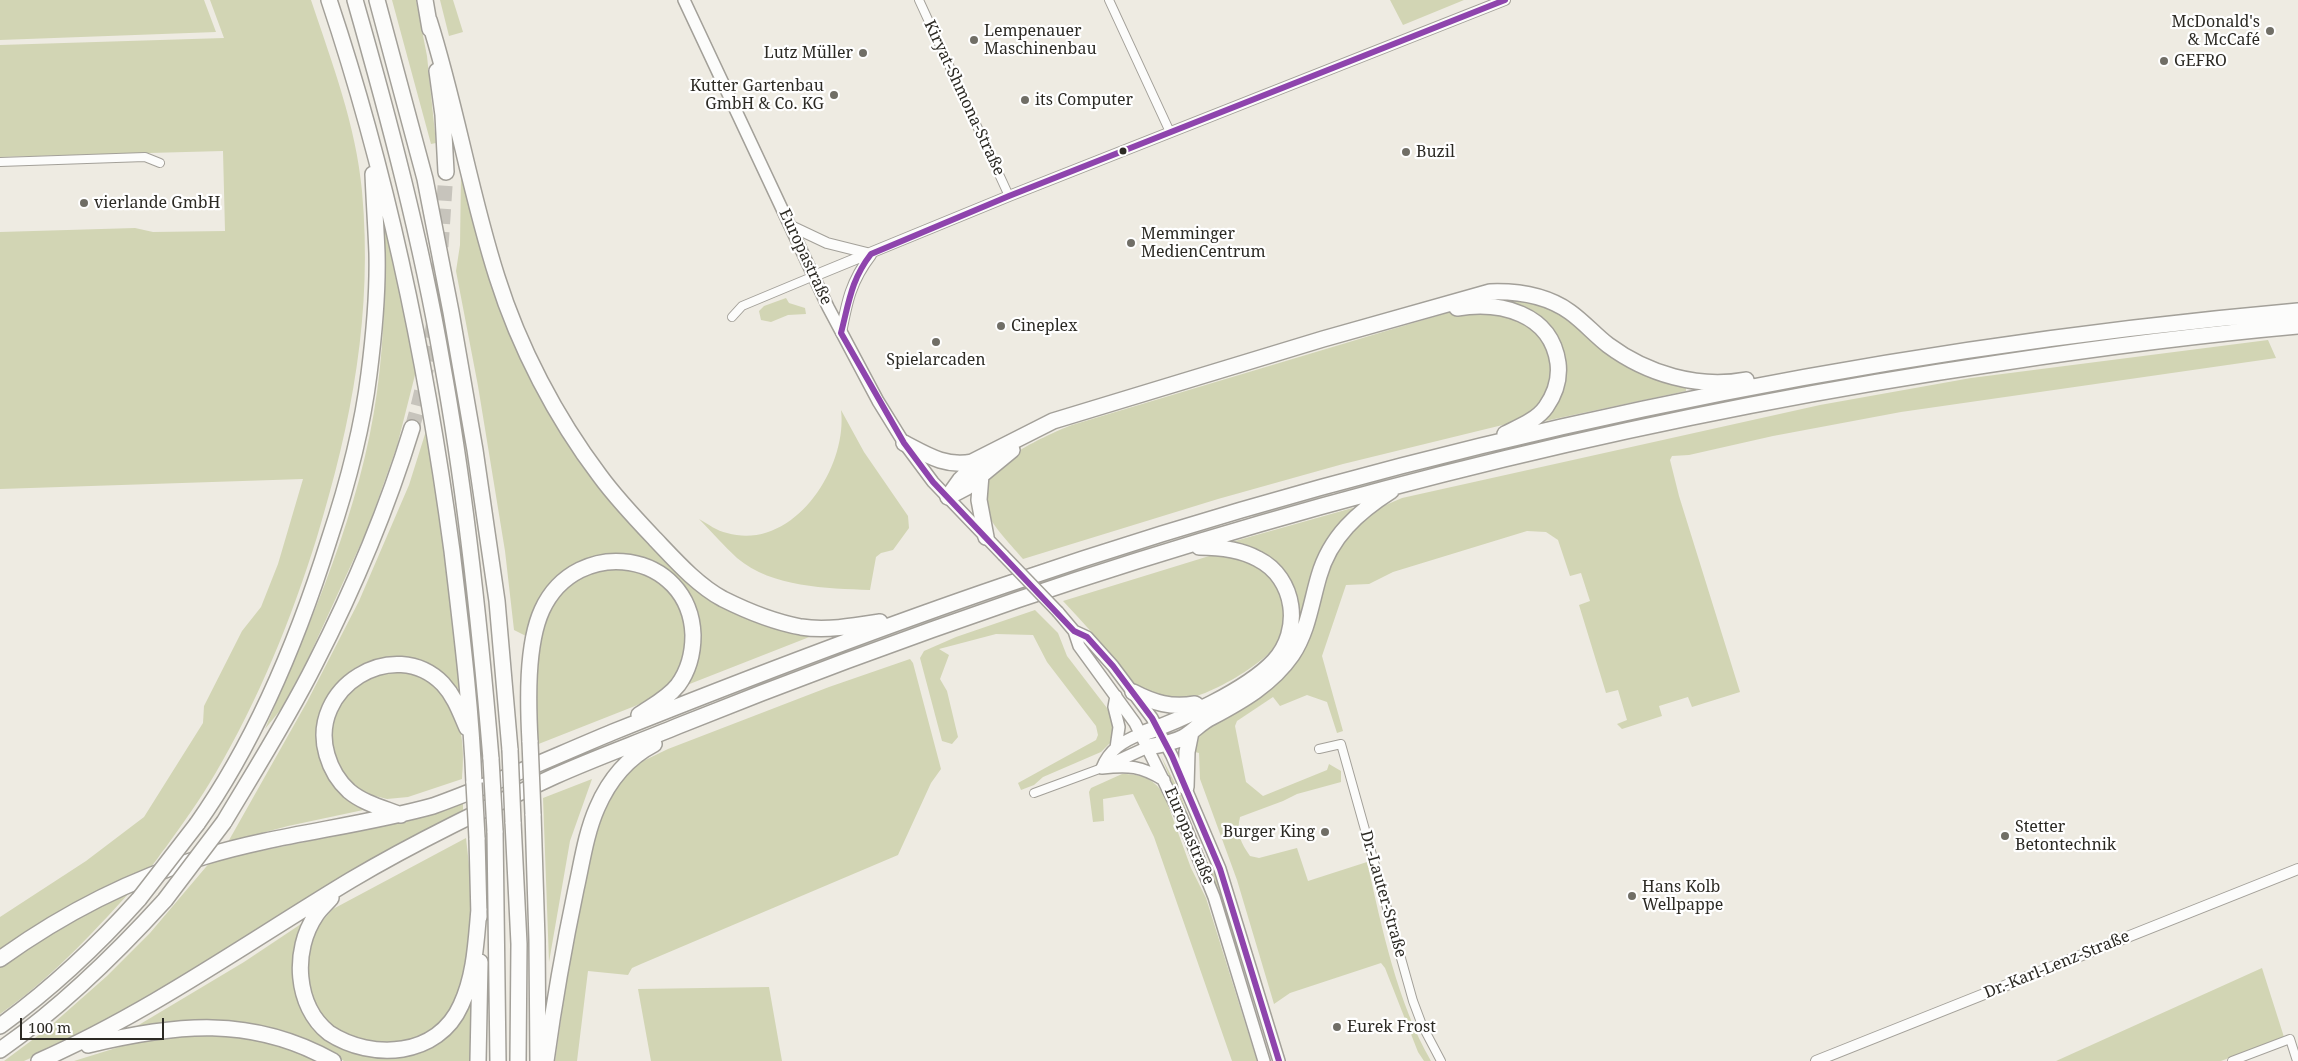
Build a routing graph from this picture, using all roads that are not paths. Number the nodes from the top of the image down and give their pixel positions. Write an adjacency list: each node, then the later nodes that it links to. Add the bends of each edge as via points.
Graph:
1 (329, 0): 11 (highway)
2 (355, 0): 61 (highway, bridge, via 408,193 458,454 479,613 491,759)
3 (376, 0): 62 (highway, bridge, via 425,179 476,450 497,601 510,750 519,944)
4 (424, 0): 9 (highway)
5 (684, 0): 16 (main road, Europastraße)
6 (918, 0): 15 (street, Kiryat-Shmona-Straße)
7 (1109, 0): 10 (street)
8 (1506, 0): 10 (street)
9 (429, 20): 14 (highway, via 443,115); 33 (highway, via 447,78 497,278 528,356 565,425 600,476 665,549 722,598 761,616 804,627)
10 (1170, 132): 15 (street)
11 (371, 137): 42 (highway, via 406,281 440,458 464,644); 56 (highway, bridge, via 377,255 374,328 364,409 317,578 297,632 263,709 197,824 139,899 102,940)
12 (0, 162): 13 (street, via 145,157)
13 (160, 164)
14 (446, 172)
15 (1009, 196): 17 (street)
16 (791, 226): 17 (street, via 827,243); 18 (main road, Europastraße)
17 (871, 254): 18 (street); 22 (street, via 853,283)
18 (814, 276): 20 (street, via 742,306); 22 (main road, Europastraße)
19 (2298, 310): 23 (highway, via 1986,347)
20 (732, 317)
21 (2298, 326): 29 (highway, via 2063,354 1880,381 1627,431)
22 (841, 333): 25 (main road, Europastraße)
23 (1821, 375): 26 (highway); 27 (highway, via 1796,371 1733,383 1679,379 1630,359 1608,345 1570,312 1549,301 1514,291 1490,292 1053,421)
24 (412, 428): 57 (highway, bridge, via 393,489 364,560 315,664 224,822 165,900 126,943 83,985)
25 (904, 442): 27 (highway, via 944,463 959,464); 30 (main road, Europastraße)
26 (1488, 443): 28 (highway, via 1528,422 1545,408 1559,374 1556,350 1533,320 1518,312 1500,307 1465,306 1076,419 1029,439); 33 (highway, via 1176,530 923,614)
27 (983, 458): 30 (highway)
28 (981, 476): 30 (highway); 31 (highway, via 979,500)
29 (1405, 483): 32 (highway); 40 (highway, via 1358,514 1335,540 1324,562 1303,633 1282,669 1246,699 1204,721)
30 (948, 497): 31 (main road, Europastraße)
31 (986, 537): 34 (main road, Europastraße, bridge)
32 (1183, 546): 37 (highway, via 1228,548 1260,559 1282,582 1291,606 1288,640 1273,662 1246,683); 38 (highway, via 930,629)
33 (876, 626): 41 (highway)
34 (1074, 630): 35 (main road, Europastraße, via 1087,637); 36 (main road, Europastraße, via 1078,646)
35 (1133, 692): 37 (highway, via 1164,705 1195,704); 39 (main road, Europastraße)
36 (1116, 696): 43 (main road, Europastraße); 45 (main road, via 1114,707 1119,727)
37 (1201, 708): 39 (highway)
38 (709, 714): 53 (highway, via 558,775 413,845); 64 (highway, via 626,763 597,808 586,842 566,935)
39 (1158, 728): 43 (highway); 44 (main road, Europastraße)
40 (1191, 732): 44 (highway); 49 (highway)
41 (612, 733): 51 (highway, via 460,796); 63 (highway, bridge, via 678,686 687,671 693,646 689,613 678,591 651,569 611,561 600,562 570,575 553,592 541,611 529,669 538,940)
42 (472, 739): 51 (highway, via 449,691 421,670 402,665 377,667 360,674 343,687 331,705 324,725 324,742 332,769 355,795); 54 (highway, bridge)
43 (1144, 741): 44 (highway); 45 (main road); 47 (main road); 48 (main road, Europastraße)
44 (1166, 743): 49 (main road, Europastraße)
45 (1116, 748): 47 (main road, via 1107,755)
46 (1319, 750): 67 (street, Dr.-Lauter-Straße, via 1341,744 1413,1001)
47 (1102, 768): 48 (main road, via 1128,765); 50 (street)
48 (1166, 781): 65 (main road, Europastraße, via 1214,897)
49 (1186, 786): 66 (main road, Europastraße, via 1220,869)
50 (1034, 793)
51 (401, 815): 55 (highway, via 232,850 175,866 91,903 25,941)
52 (2298, 869): 68 (street, Dr.-Karl-Lenz-Straße)
53 (348, 882): 54 (highway, via 315,916 300,961 302,987 309,1007 328,1033 357,1049 383,1054 410,1050 431,1041 450,1024 468,989); 58 (highway, via 184,986)
54 (479, 908): 60 (highway, via 481,1003)
55 (0, 960)
56 (0, 1026)
57 (0, 1050)
58 (46, 1058): 59 (highway, via 153,1031 204,1026 272,1035)
59 (333, 1061)
60 (478, 1061)
61 (498, 1061)
62 (518, 1061)
63 (538, 1061)
64 (546, 1061)
65 (1264, 1061)
66 (1279, 1061)
67 (1441, 1061)
68 (1816, 1061)
69 (2232, 1061): 70 (street, via 2290,1039)
70 (2297, 1061)

